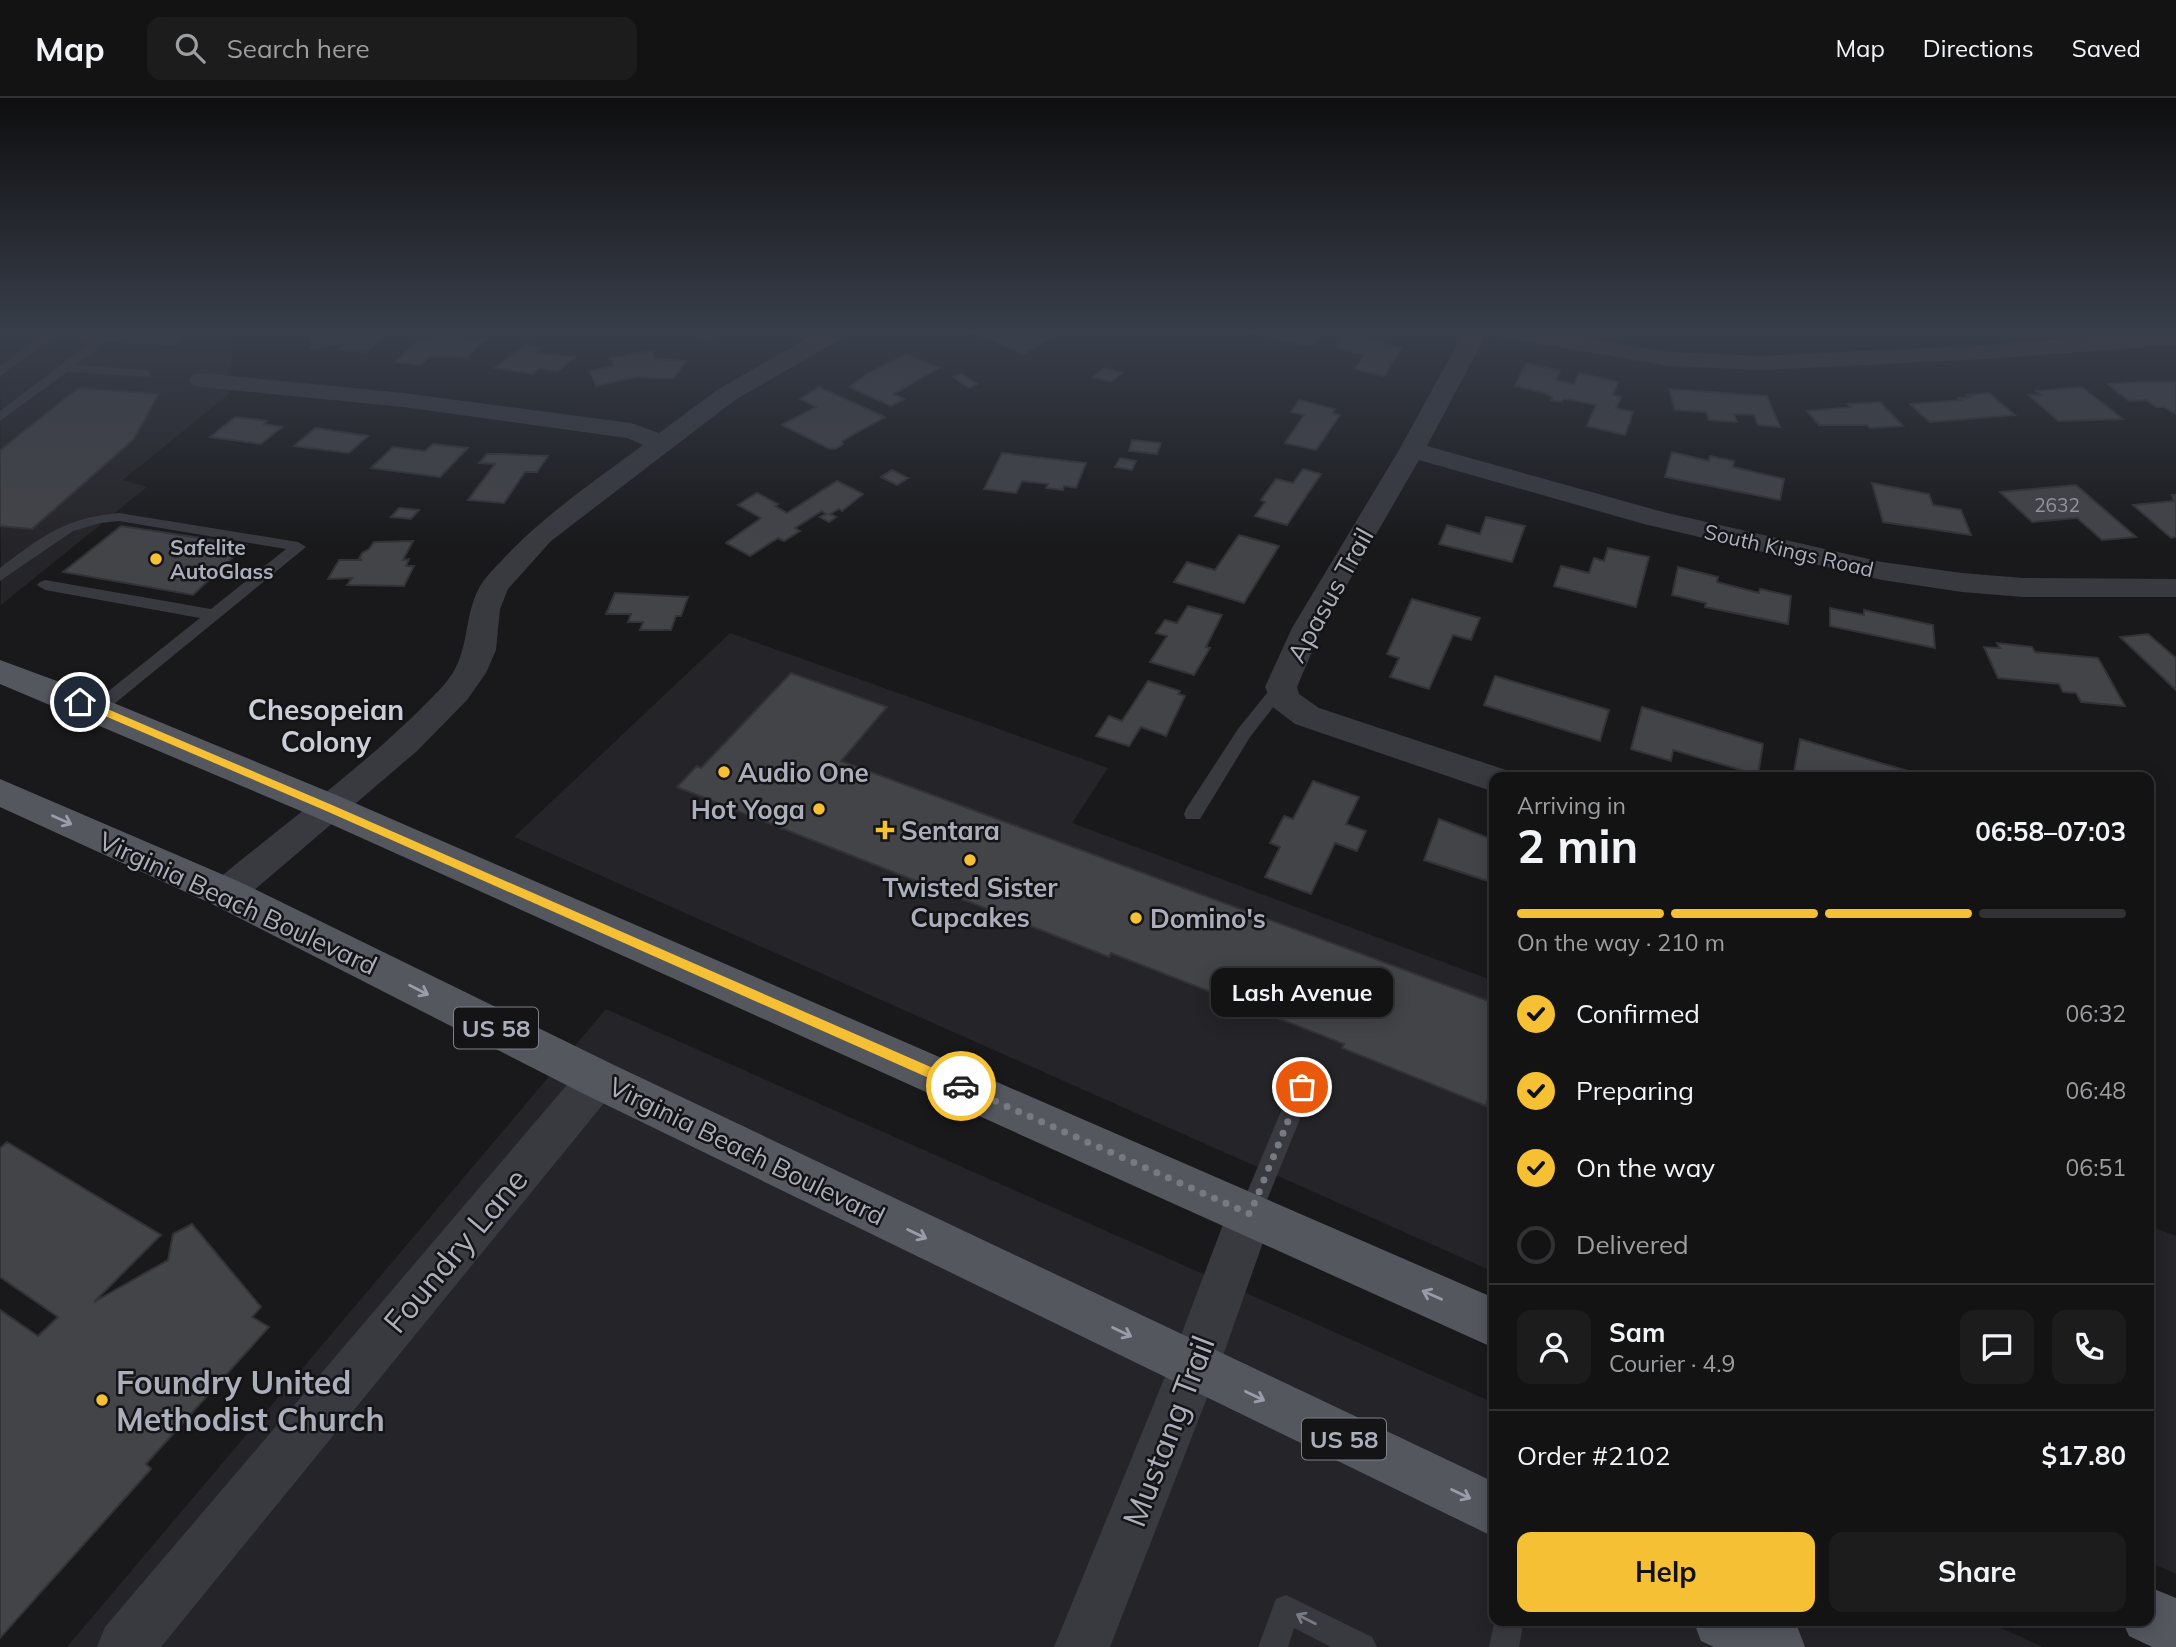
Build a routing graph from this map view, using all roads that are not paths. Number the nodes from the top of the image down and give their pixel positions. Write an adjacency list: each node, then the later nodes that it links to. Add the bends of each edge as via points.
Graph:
1 (19, 402): 5 (lane)
2 (420, 402): 6 (street, via 631,431)
3 (716, 402): 6 (street)
4 (1438, 402): 7 (street, Apasus Trail)
5 (0, 417)
6 (659, 444): 19 (street, via 513,562 495,586 485,609 481,650 456,692 405,743)
7 (1412, 450): 12 (street, South Kings Road, via 1651,517 1864,568 2020,588); 15 (street, Apasus Trail, via 1307,628)
8 (0, 554): 9 (lane)
9 (23, 557): 10 (lane); 13 (lane, via 65,527 101,517 298,547)
10 (0, 576)
11 (46, 585): 13 (lane)
12 (2176, 588)
13 (214, 615): 16 (lane)
14 (0, 671): 16 (main road)
15 (1282, 687): 17 (street, Apasus Trail, via 1285,701 1307,716); 20 (lane, via 1244,733)
16 (97, 709): 19 (main road)
17 (1489, 777)
18 (0, 792): 21 (main road, Virginia Beach Boulevard / US 58, one-way to 21)
19 (328, 807): 21 (street); 24 (main road)
20 (1193, 814)
21 (226, 893): 22 (main road, Virginia Beach Boulevard / US 58, one-way to 22)
22 (598, 1079): 26 (main road, Virginia Beach Boulevard / US 58, one-way to 26); 32 (street, Foundry Lane)
23 (1302, 1087): 24 (lane)
24 (1250, 1214): 25 (main road, one-way to 24); 26 (street, Mustang Trail)
25 (1489, 1321)
26 (1194, 1367): 27 (main road, Virginia Beach Boulevard / US 58, one-way to 27); 33 (street, Mustang Trail)
27 (1489, 1508)
28 (2154, 1618): 31 (main road)
29 (1509, 1626): 36 (lane)
30 (1734, 1626): 37 (main road)
31 (2176, 1628)
32 (125, 1647)
33 (1082, 1647)
34 (1273, 1647): 35 (lane, one-way to 34, via 1286,1609)
35 (1362, 1647)
36 (1504, 1647)
37 (1776, 1647)

